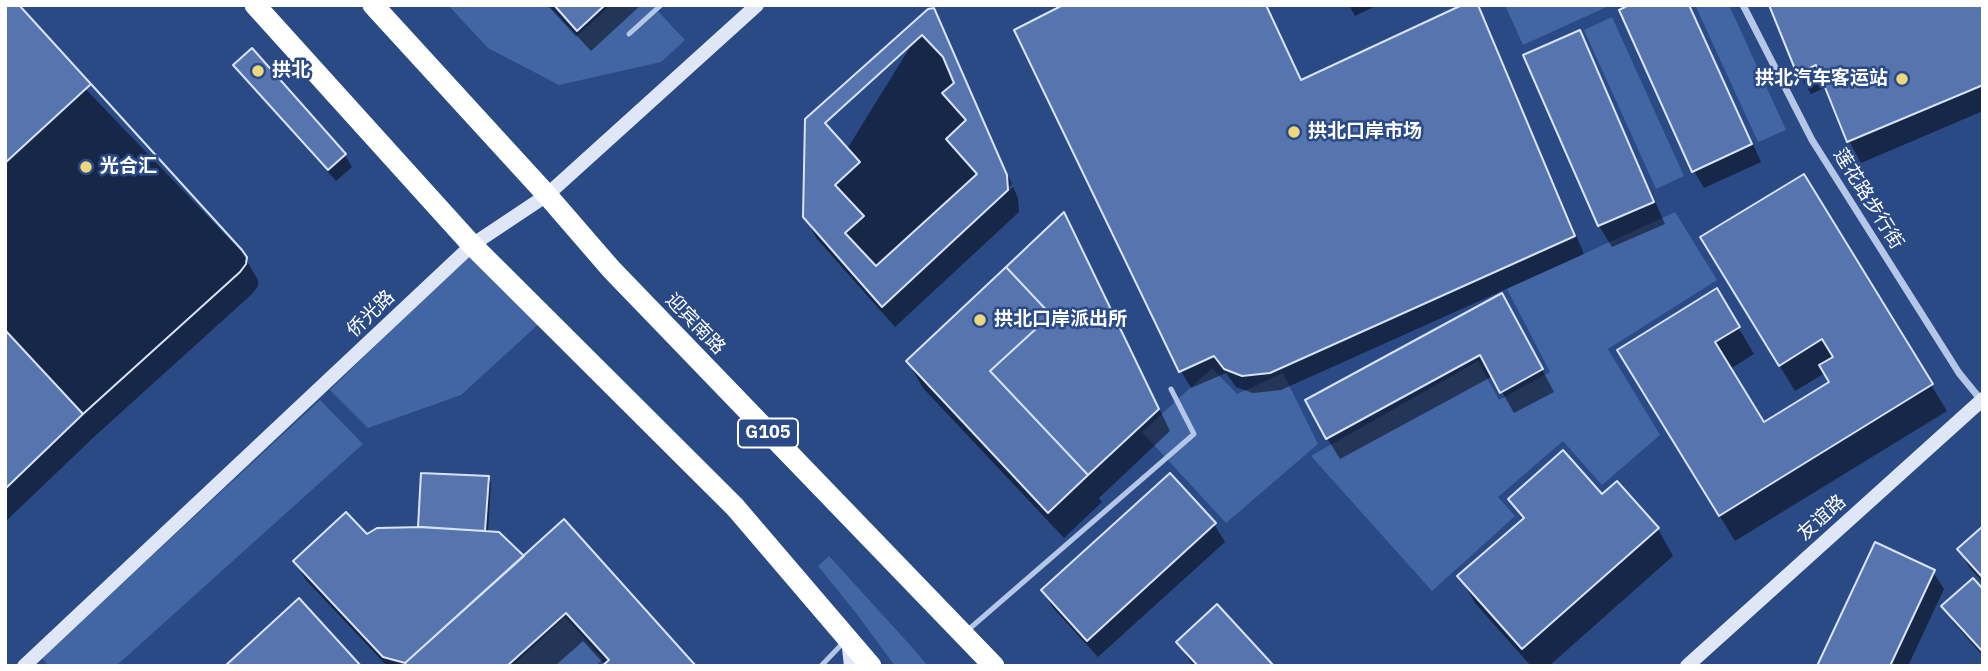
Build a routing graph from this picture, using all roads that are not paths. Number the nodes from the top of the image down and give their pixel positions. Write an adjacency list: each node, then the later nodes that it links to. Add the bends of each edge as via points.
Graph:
1 (255, 5): 8 (highway)
2 (373, 5): 7 (highway, 迎宾南路 / G105)
3 (661, 5): 6 (lane)
4 (757, 5): 7 (street, 侨光路)
5 (1743, 5): 10 (street, 莲花路步行街, via 1812,140 1959,373)
6 (629, 34)
7 (547, 195): 8 (street, 侨光路); 11 (highway, 迎宾南路 / G105, via 611,270)
8 (472, 245): 12 (highway, via 735,507); 13 (street, 侨光路)
9 (1171, 388): 11 (lane, via 1194,434)
10 (1982, 399): 18 (street, 友谊路)
11 (963, 635): 17 (highway, 迎宾南路 / G105)
12 (848, 638): 14 (lane); 15 (street); 16 (highway)
13 (33, 663)
14 (821, 666)
15 (851, 666)
16 (871, 666)
17 (994, 666)
18 (1687, 666)

